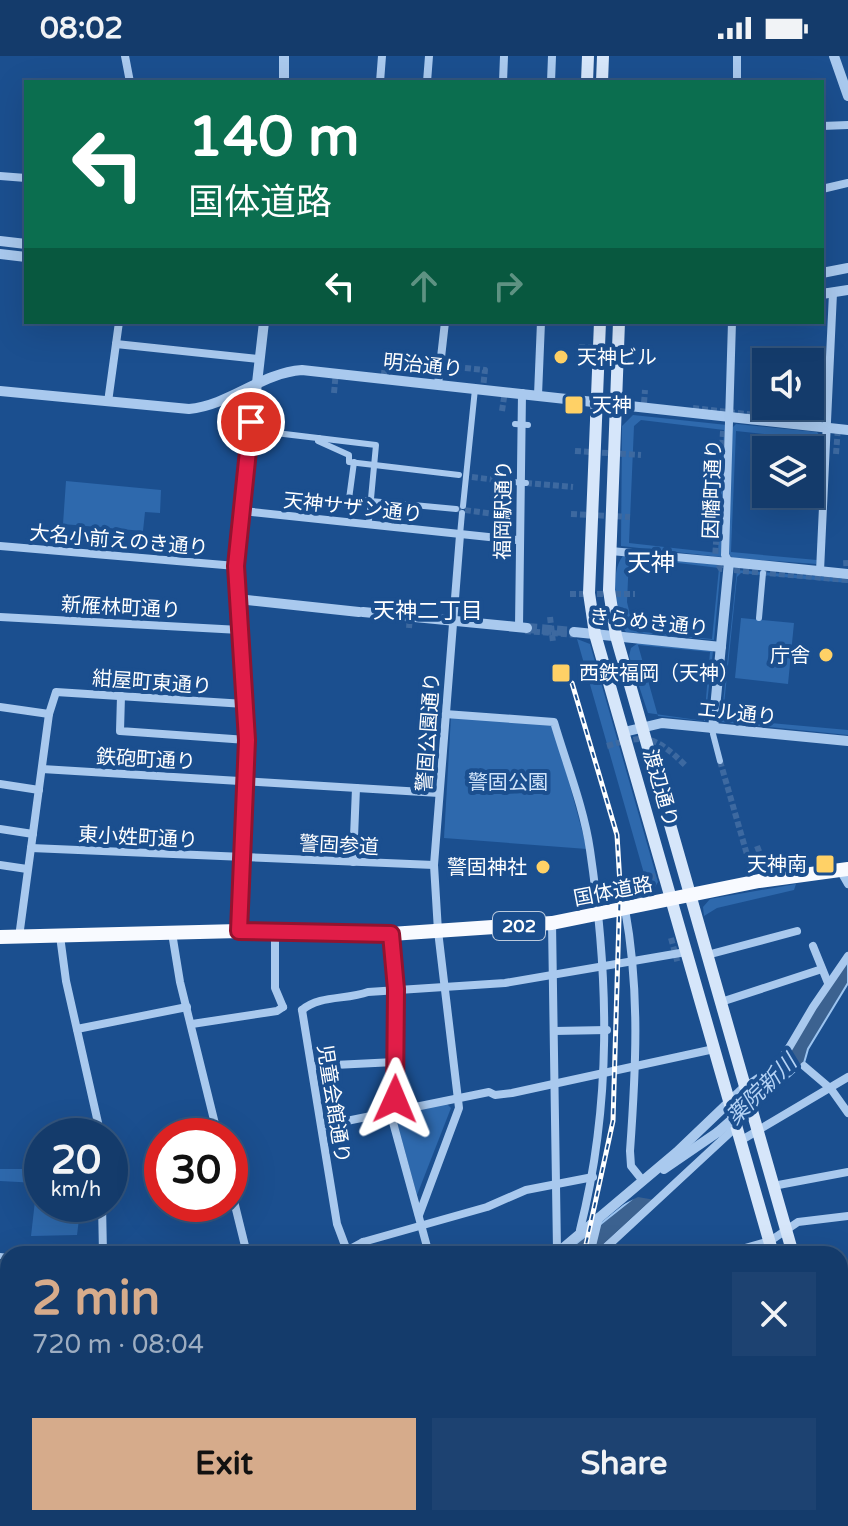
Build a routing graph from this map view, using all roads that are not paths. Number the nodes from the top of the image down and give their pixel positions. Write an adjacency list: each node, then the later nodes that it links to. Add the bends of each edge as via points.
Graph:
1 (125, 56): 12 (street)
2 (284, 56): 13 (street)
3 (382, 56): 14 (street)
4 (429, 56): 15 (street)
5 (504, 56): 16 (street)
6 (552, 56): 17 (street)
7 (588, 56): 18 (main road)
8 (603, 56): 19 (main road)
9 (737, 56): 20 (street)
10 (834, 56): 11 (street)
11 (844, 70): 21 (street)
12 (130, 80)
13 (284, 80)
14 (380, 80)
15 (427, 80)
16 (503, 80)
17 (551, 80)
18 (587, 80)
19 (602, 80)
20 (737, 80)
21 (848, 96)
22 (848, 125): 23 (street)
23 (824, 126)
24 (0, 176): 25 (street)
25 (24, 178)
26 (848, 183): 27 (street)
27 (824, 189)
28 (0, 241): 29 (street)
29 (24, 244)
30 (0, 254): 31 (street)
31 (24, 257)
32 (848, 268): 33 (street)
33 (824, 273)
34 (848, 290): 35 (street)
35 (826, 293): 57 (street)
36 (119, 324): 43 (street)
37 (264, 324): 44 (street)
38 (445, 324): 45 (street)
39 (541, 324): 50 (street)
40 (600, 324): 52 (main road, 渡辺通り)
41 (619, 324): 53 (main road, 渡辺通り)
42 (732, 324): 54 (street, 因幡町通り)
43 (116, 344): 44 (street); 51 (street)
44 (259, 359): 46 (street)
45 (438, 384): 46 (street, 明治通り, via 302,370); 47 (street, 明治通り)
46 (256, 385): 51 (street, 明治通り, via 210,407); 58 (street)
47 (475, 389): 49 (street, 明治通り); 63 (street)
48 (0, 391): 51 (street, 明治通り)
49 (522, 393): 50 (street, 明治通り); 69 (street, 福岡駅通り)
50 (538, 395): 52 (street, 明治通り)
51 (108, 402)
52 (597, 402): 53 (street, 明治通り); 84 (main road, 渡辺通り, via 589,593)
53 (617, 404): 54 (street, 明治通り); 71 (main road, 渡辺通り)
54 (730, 416): 57 (street, 明治通り); 72 (street, 因幡町通り, via 725,555)
55 (515, 424): 56 (street, bridge)
56 (528, 425)
57 (827, 428): 59 (street, 明治通り); 74 (street)
58 (251, 430): 60 (street); 66 (street)
59 (848, 430)
60 (319, 438): 61 (street); 62 (street, via 376,445)
61 (354, 462): 62 (street); 64 (street, via 349,499)
62 (375, 467): 63 (street); 64 (street)
63 (463, 476): 65 (street)
64 (371, 501): 65 (street); 67 (street)
65 (460, 510): 68 (street)
66 (243, 511): 68 (street, 天神サザン通り); 73 (street)
67 (369, 520)
68 (460, 535): 69 (street, 天神サザン通り); 80 (street, 警固公園通り)
69 (517, 540): 81 (street, 福岡駅通り)
70 (0, 546): 73 (street, 大名小前えのき通り)
71 (611, 551): 72 (street); 85 (main road, 渡辺通り, via 609,590)
72 (729, 562): 74 (street); 86 (street)
73 (236, 566): 77 (street)
74 (820, 571): 76 (street)
75 (763, 573): 79 (street)
76 (848, 574)
77 (238, 599): 80 (street); 82 (street)
78 (0, 617): 82 (street, 新雁林町通り)
79 (759, 618)
80 (451, 621): 81 (street); 91 (street, 警固公園通り)
81 (523, 627)
82 (240, 630): 88 (street)
83 (574, 632): 84 (street, きらめき通り)
84 (595, 634): 85 (street, きらめき通り); 93 (main road, 渡辺通り)
85 (616, 636): 86 (street, きらめき通り); 92 (main road, 渡辺通り)
86 (721, 647): 94 (street)
87 (121, 696): 88 (street, 紺屋町東通り); 90 (street, 紺屋町東通り, via 56,692); 95 (street, via 120,731)
88 (245, 704): 95 (street)
89 (0, 707): 90 (street)
90 (49, 714): 98 (street)
91 (445, 714): 103 (street, 警固公園通り); 119 (street, via 554,722 590,848)
92 (643, 728): 93 (street, エル通り); 94 (street, エル通り, via 662,723); 116 (main road, 渡辺通り)
93 (624, 732): 117 (main road, 渡辺通り)
94 (713, 732): 96 (street, エル通り); 97 (street)
95 (247, 740): 99 (street)
96 (848, 741)
97 (720, 761)
98 (42, 769): 99 (street, 鉄砲町通り); 102 (street)
99 (247, 781): 101 (street, 鉄砲町通り); 107 (street)
100 (0, 784): 102 (street)
101 (356, 788): 103 (street, 鉄砲町通り); 109 (street)
102 (39, 790): 105 (street)
103 (439, 793): 111 (street, 警固公園通り)
104 (0, 829): 105 (street)
105 (33, 834): 106 (street)
106 (31, 848): 107 (street, 東小姓町通り); 113 (street)
107 (242, 857): 109 (street, 警固参道); 121 (street)
108 (748, 858): 112 (street)
109 (353, 862): 111 (street, 警固参道)
110 (0, 865): 113 (street)
111 (434, 865): 123 (street, 警固公園通り)
112 (751, 868)
113 (27, 869): 128 (street)
114 (844, 870): 115 (street); 116 (highway, 国体道路 / 202)
115 (848, 884)
116 (691, 896): 117 (highway, 国体道路 / 202); 133 (main road, 渡辺通り)
117 (672, 900): 118 (highway, 国体道路 / 202); 132 (main road, 渡辺通り)
118 (625, 909): 119 (highway, 国体道路 / 202); 135 (street)
119 (599, 914): 120 (highway, 国体道路 / 202); 136 (street)
120 (552, 923): 123 (highway, 国体道路 / 202); 138 (street)
121 (239, 931): 122 (highway, 国体道路 / 202); 125 (highway, 国体道路 / 202)
122 (275, 931): 126 (highway, 国体道路 / 202); 144 (street, via 275,988)
123 (438, 931): 126 (highway, 国体道路 / 202); 140 (street, 警固公園通り)
124 (797, 931): 133 (street)
125 (172, 933): 127 (highway, 国体道路 / 202); 143 (street)
126 (391, 934): 141 (street)
127 (60, 936): 128 (highway, 国体道路 / 202); 147 (street)
128 (19, 937): 129 (highway, 国体道路 / 202)
129 (0, 938): 131 (street)
130 (813, 946): 137 (street)
131 (0, 950)
132 (686, 952): 135 (street); 150 (main road, 渡辺通り)
133 (707, 955): 142 (main road, 渡辺通り)
134 (848, 956): 139 (street)
135 (634, 960): 136 (street); 152 (street)
136 (604, 965): 138 (street); 148 (street)
137 (822, 969): 139 (street); 142 (street)
138 (553, 976): 140 (street); 149 (street)
139 (828, 983): 159 (street, via 780,1063)
140 (447, 984): 141 (street); 160 (street, 警固公園通り)
141 (396, 989): 145 (street, via 317,1001); 151 (street)
142 (721, 1002): 159 (main road, 渡辺通り)
143 (187, 1007): 146 (street); 147 (street)
144 (283, 1007): 145 (street); 146 (street)
145 (302, 1010): 153 (street, 児童会館通り)
146 (192, 1024): 165 (street)
147 (77, 1029): 164 (street)
148 (607, 1030): 149 (street); 155 (street)
149 (554, 1031): 157 (street)
150 (714, 1049): 152 (street); 163 (main road, 渡辺通り)
151 (395, 1062): 153 (street); 161 (street)
152 (636, 1065): 155 (street); 171 (street, via 631,1166)
153 (314, 1066): 166 (street, 児童会館通り)
154 (804, 1066): 158 (street)
155 (606, 1072): 157 (street); 170 (street)
156 (848, 1077): 158 (street)
157 (554, 1085): 160 (street); 172 (street)
158 (831, 1089): 162 (street); 167 (street)
159 (745, 1091): 163 (street, bridge); 163 (street); 167 (main road, 渡辺通り)
160 (459, 1098): 161 (street); 176 (street)
161 (392, 1111): 166 (street); 176 (street)
162 (848, 1113)
163 (733, 1115): 168 (main road, 渡辺通り); 171 (street); 171 (street, bridge, via 684,1159); 191 (street)
164 (97, 1118)
165 (214, 1118)
166 (322, 1126): 184 (street, 児童会館通り)
167 (758, 1133): 168 (street); 173 (main road, 渡辺通り)
168 (740, 1141): 192 (main road, 渡辺通り)
169 (848, 1172): 173 (street)
170 (593, 1177): 172 (street); 180 (street)
171 (650, 1177): 175 (street)
172 (554, 1186): 176 (street); 188 (street)
173 (773, 1186): 179 (main road, 渡辺通り)
174 (848, 1216): 179 (street)
175 (600, 1219): 180 (street); 190 (street)
176 (420, 1220): 181 (street); 187 (street)
177 (102, 1222): 182 (street)
178 (239, 1222): 183 (street)
179 (785, 1228): 193 (street); 194 (main road, 渡辺通り)
180 (580, 1230): 189 (street)
181 (363, 1242): 185 (street); 186 (street)
182 (103, 1246)
183 (245, 1246)
184 (342, 1246)
185 (354, 1246)
186 (364, 1246)
187 (427, 1246)
188 (556, 1246)
189 (563, 1246)
190 (592, 1246)
191 (608, 1246)
192 (771, 1246)
193 (773, 1246)
194 (791, 1246)

